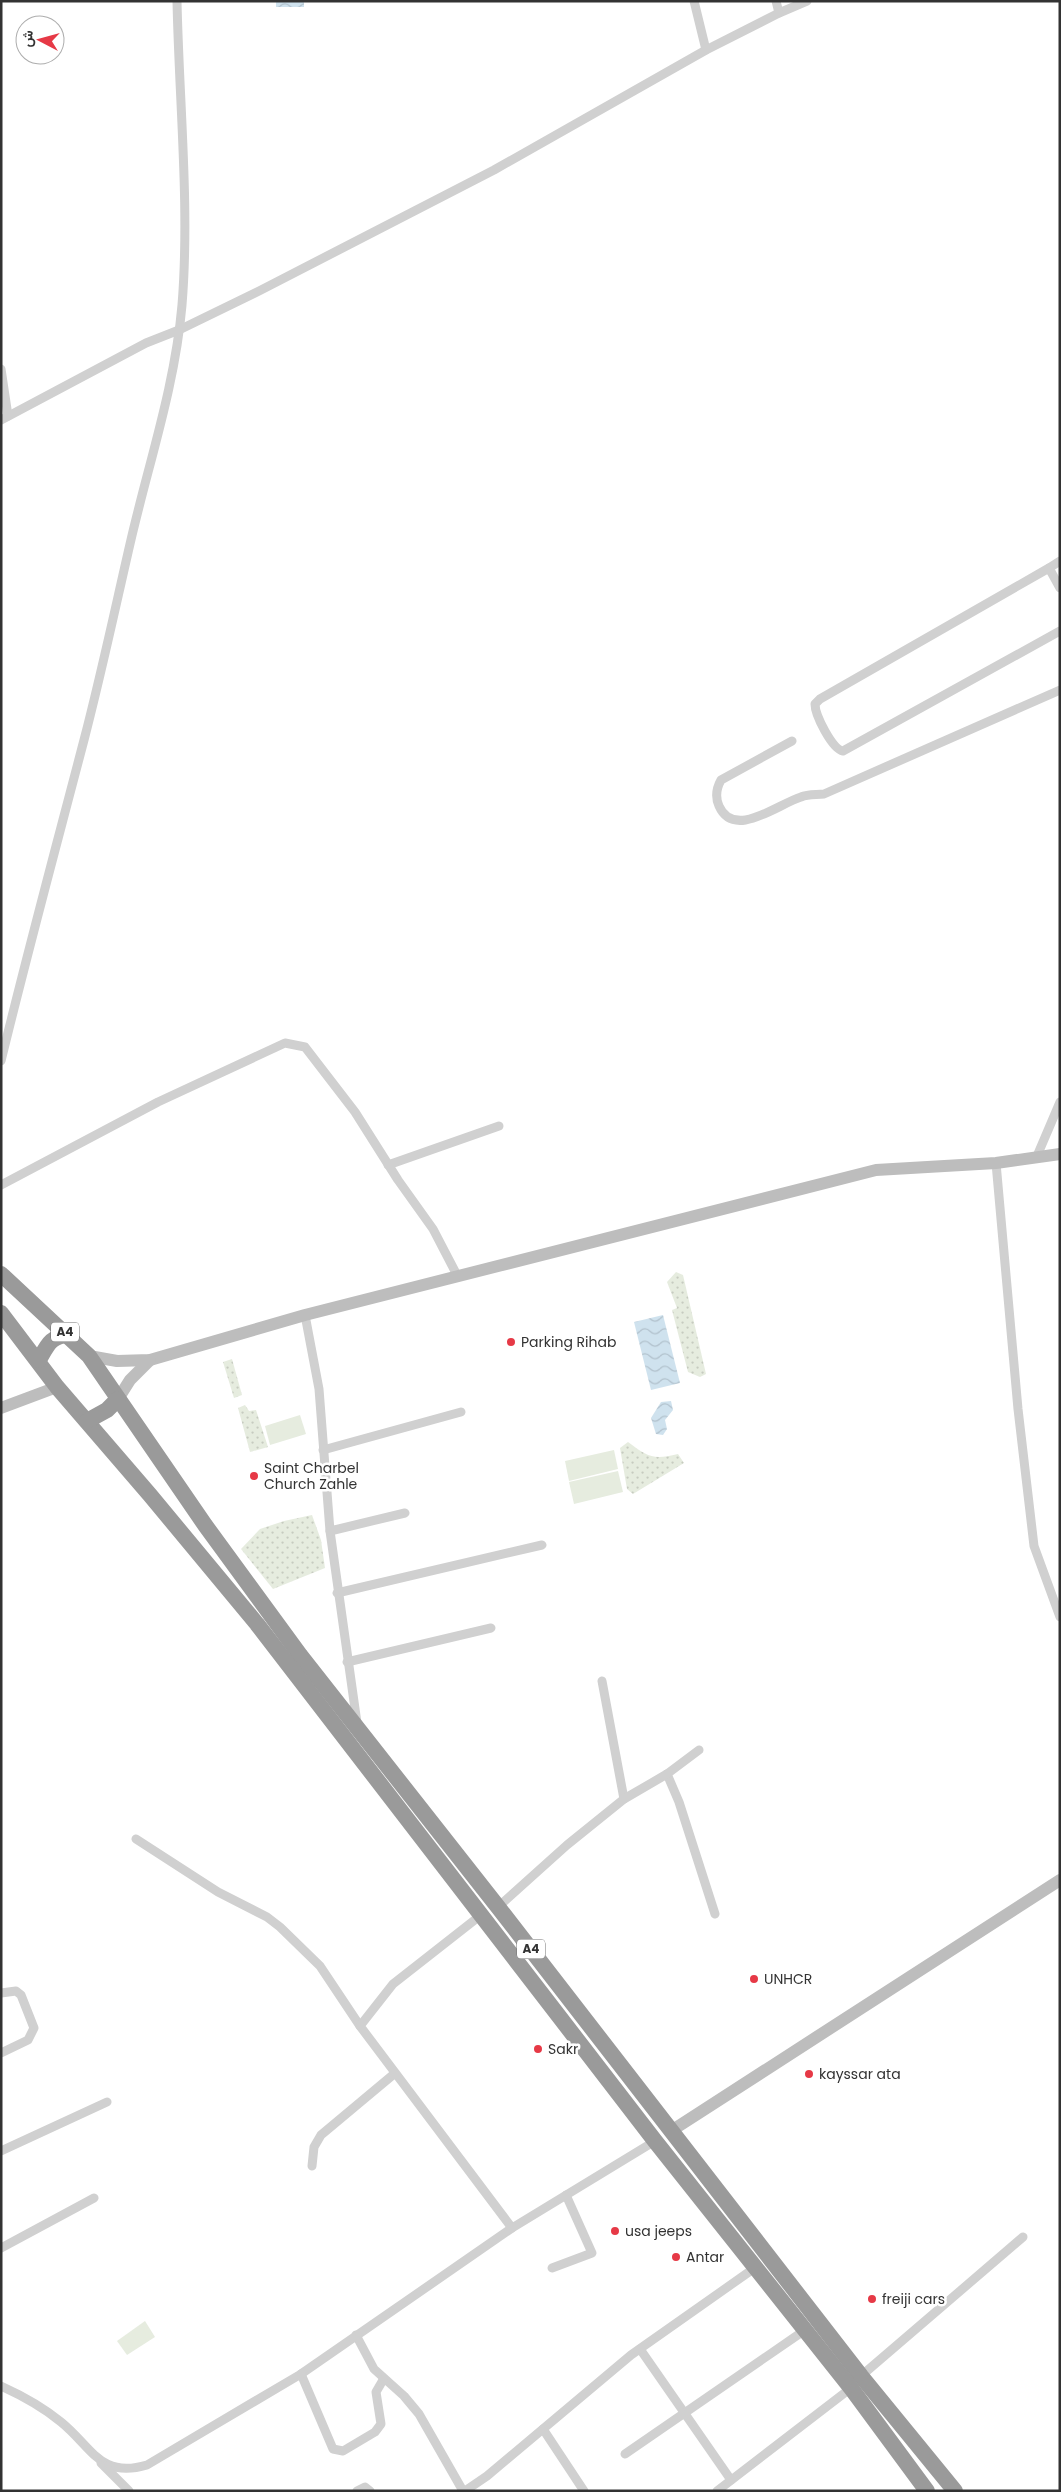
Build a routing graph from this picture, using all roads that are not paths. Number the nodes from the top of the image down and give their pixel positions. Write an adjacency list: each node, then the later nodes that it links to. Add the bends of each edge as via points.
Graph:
1 (177, 1): 7 (street, via 184,259)
2 (694, 1): 6 (street)
3 (776, 1): 5 (street)
4 (807, 1): 5 (street)
5 (779, 13): 6 (street)
6 (706, 50): 7 (street, via 517,157)
7 (178, 330): 9 (street, via 146,343); 16 (street, via 166,403 113,610 84,741)
8 (1, 369): 9 (street)
9 (5, 418)
10 (1060, 561): 11 (street)
11 (1049, 568): 12 (street); 13 (street, via 820,699 815,704 816,714 834,747 843,751)
12 (1060, 588)
13 (1060, 630)
14 (1060, 690): 15 (street, via 824,794 800,797 742,821 732,820 723,813 716,798 721,780)
15 (792, 741)
16 (1, 1061)
17 (1060, 1102): 20 (street)
18 (499, 1126): 22 (street)
19 (1060, 1154): 20 (street)
20 (1037, 1156): 21 (street)
21 (996, 1163): 25 (street, via 876,1170); 42 (street, via 1034,1546)
22 (388, 1166): 23 (street, via 355,1112 305,1046 285,1043 158,1102); 25 (street, via 433,1229)
23 (1, 1185)
24 (1, 1274): 28 (highway, A4)
25 (458, 1277): 27 (street)
26 (1, 1313): 30 (highway, A4)
27 (305, 1315): 31 (street); 37 (street, via 319,1389)
28 (69, 1335): 29 (highway, A4); 30 (highway, via 51,1340)
29 (89, 1356): 31 (street, via 117,1361); 33 (highway, A4)
30 (39, 1360): 32 (highway, A4)
31 (150, 1360): 33 (street, via 130,1380)
32 (57, 1387): 34 (street); 36 (highway, A4)
33 (118, 1399): 36 (highway, via 107,1410); 46 (highway, A4, via 275,1622)
34 (1, 1408)
35 (462, 1412): 37 (street)
36 (87, 1421): 54 (highway, A4, via 257,1624)
37 (323, 1450): 39 (street)
38 (406, 1514): 39 (street)
39 (330, 1531): 41 (street)
40 (542, 1545): 41 (street)
41 (337, 1593): 44 (street)
42 (1060, 1617)
43 (491, 1628): 44 (street)
44 (347, 1662): 46 (street)
45 (602, 1681): 49 (street)
46 (358, 1728): 52 (highway, A4)
47 (699, 1750): 48 (street)
48 (667, 1774): 49 (street); 53 (street)
49 (624, 1799): 52 (street)
50 (136, 1839): 56 (street, via 280,1927 320,1966)
51 (1060, 1880): 60 (street)
52 (498, 1907): 60 (highway, A4)
53 (715, 1914)
54 (481, 1915): 56 (street, via 393,1984); 61 (highway, A4)
55 (1, 1993): 57 (street, via 16,1991 21,1995 34,2028 28,2040)
56 (360, 2026): 58 (street)
57 (1, 2053)
58 (394, 2074): 63 (street, via 321,2135 314,2147); 66 (street)
59 (107, 2102): 62 (street)
60 (672, 2131): 76 (highway, A4)
61 (655, 2141): 64 (street); 69 (highway, A4)
62 (1, 2151)
63 (312, 2166)
64 (566, 2194): 66 (street); 70 (street, via 592,2253)
65 (94, 2198): 68 (street)
66 (512, 2228): 72 (street)
67 (1023, 2237): 76 (street)
68 (1, 2248)
69 (756, 2266): 71 (highway, A4); 73 (street)
70 (552, 2268)
71 (805, 2330): 76 (highway, A4); 78 (street)
72 (356, 2335): 74 (street); 75 (street)
73 (640, 2349): 78 (street); 79 (street)
74 (301, 2374): 75 (street, via 333,2449 343,2451 375,2432 381,2424 376,2392); 81 (street, via 147,2465 132,2470 118,2469)
75 (383, 2380): 86 (street, via 412,2405)
76 (856, 2382): 82 (street); 89 (highway, A4); 90 (highway, A4)
77 (1, 2386): 81 (street, via 36,2404 62,2423)
78 (685, 2415): 80 (street); 82 (street)
79 (543, 2429): 86 (street); 87 (street)
80 (625, 2454)
81 (97, 2460): 83 (street)
82 (731, 2480): 88 (street)
83 (129, 2491)
84 (358, 2491): 85 (street, via 366,2487)
85 (370, 2491)
86 (464, 2491)
87 (584, 2491)
88 (717, 2491)
89 (927, 2491)
90 (954, 2491)

